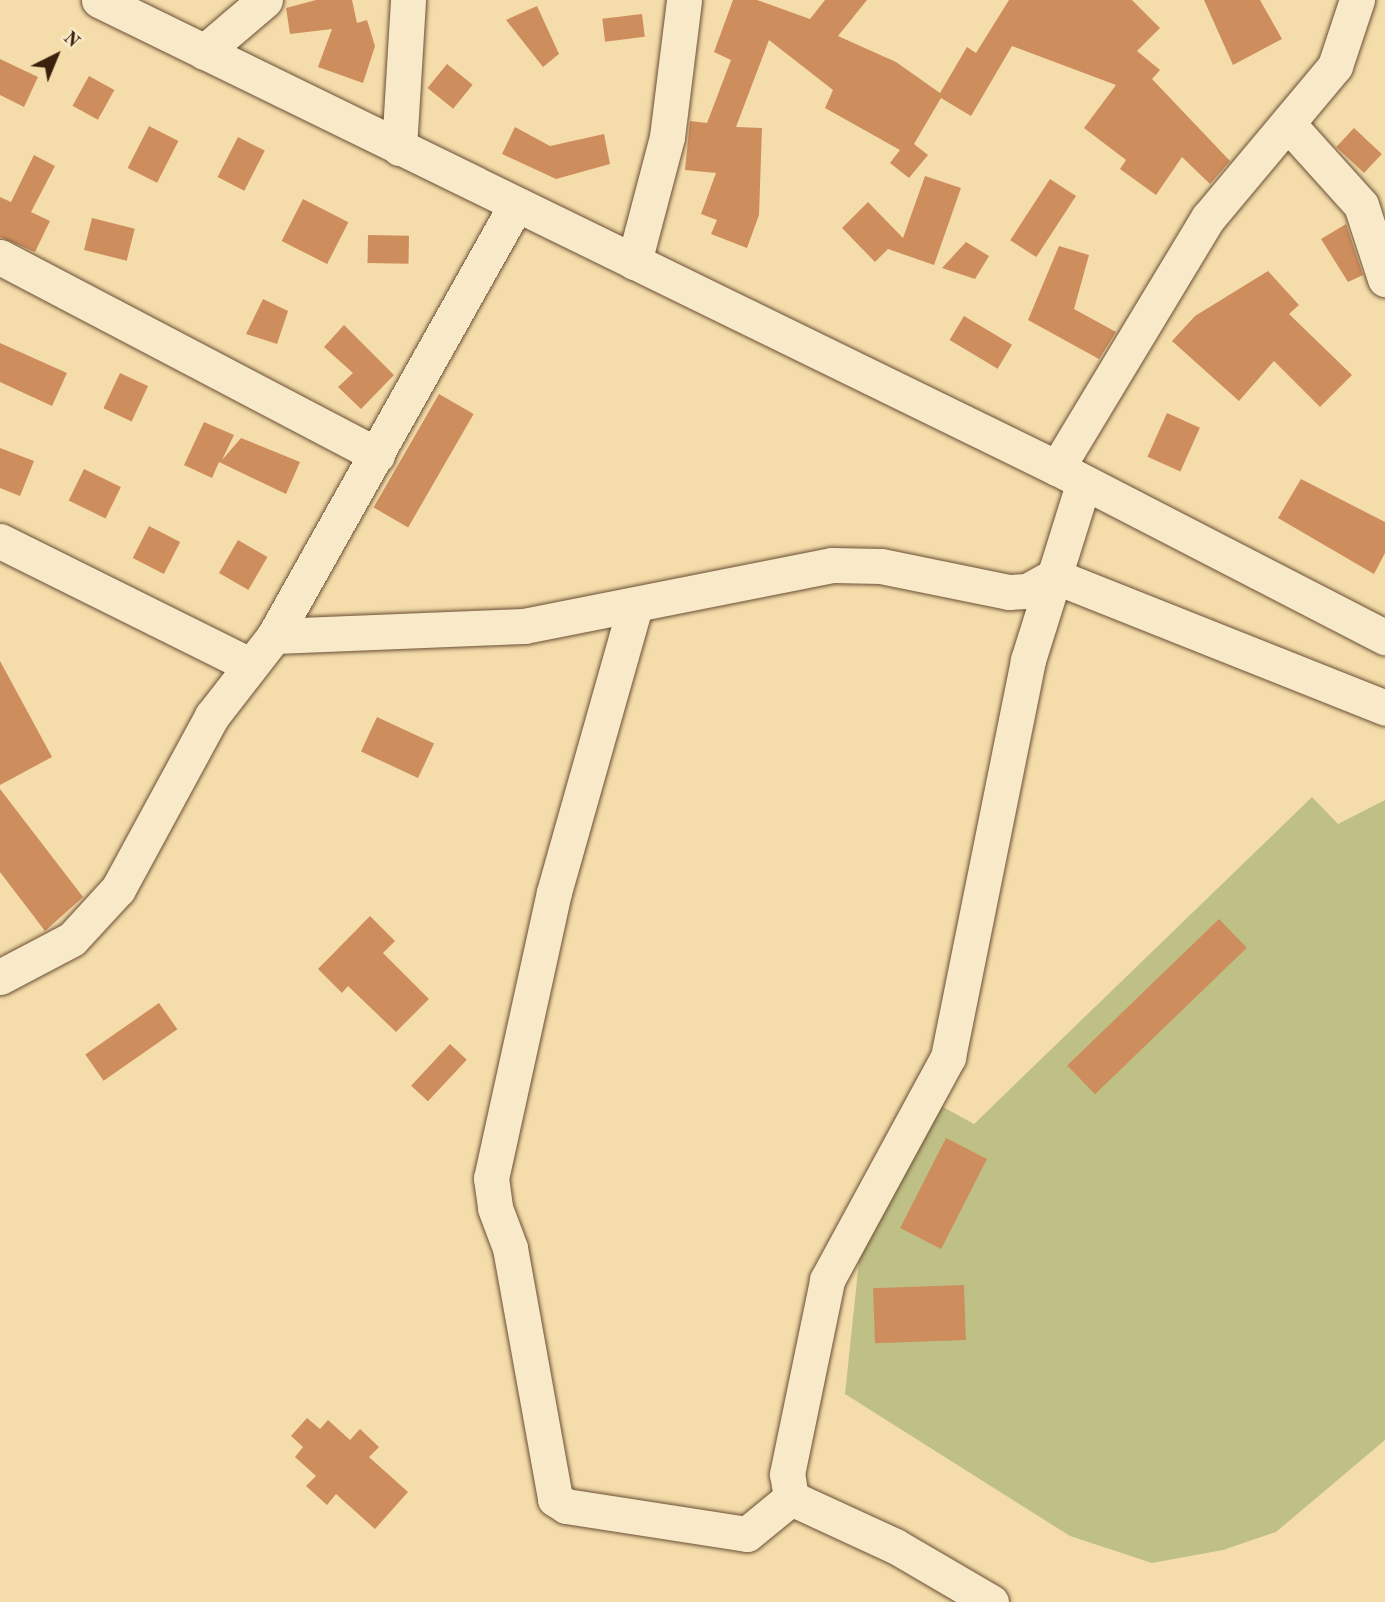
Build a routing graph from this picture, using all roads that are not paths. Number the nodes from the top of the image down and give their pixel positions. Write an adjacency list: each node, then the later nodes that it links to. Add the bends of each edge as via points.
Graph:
1 (99, 0): 6 (street)
2 (265, 0): 6 (street)
3 (408, 0): 8 (street)
4 (684, 0): 11 (street, via 667,137)
5 (1357, 0): 7 (street, via 1335,65)
6 (204, 52): 8 (street)
7 (1288, 124): 12 (street, via 1361,205); 14 (street, via 1208,218)
8 (399, 148): 9 (street)
9 (515, 206): 11 (street); 13 (street)
10 (0, 257): 13 (street)
11 (634, 261): 14 (street)
12 (1385, 279)
13 (377, 455): 18 (street)
14 (1070, 476): 16 (street); 19 (street)
15 (0, 541): 20 (street)
16 (1054, 576): 17 (street, via 1027,591 1009,592 881,566 832,565); 21 (street); 23 (street, via 1028,660 947,1057 827,1280 787,1474)
17 (635, 606): 18 (street, via 524,626); 23 (street, via 554,892 491,1178 495,1208 510,1248 555,1499 566,1506 747,1534)
18 (274, 636): 20 (street)
19 (1385, 637)
20 (250, 665): 22 (street, via 212,716 102,909 53,953)
21 (1385, 708)
22 (0, 977)
23 (791, 1497): 24 (street, via 895,1545)
24 (991, 1602)

